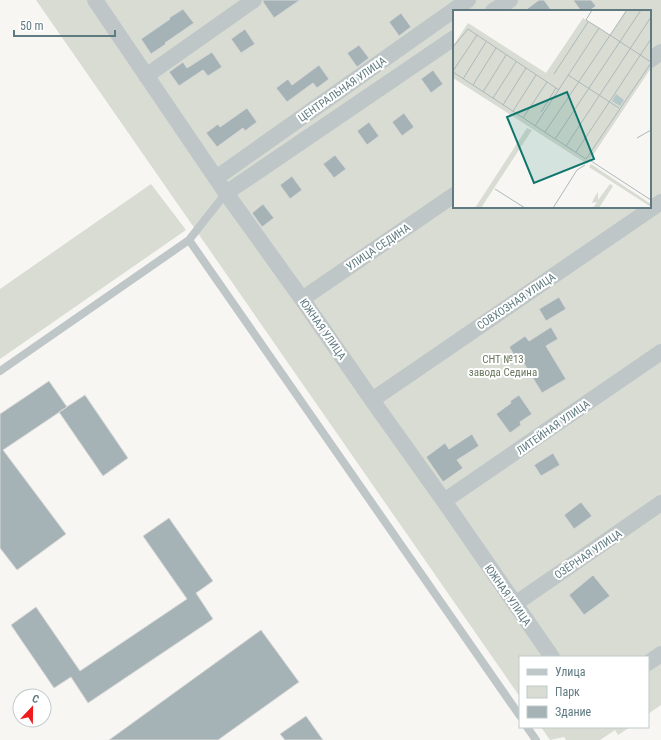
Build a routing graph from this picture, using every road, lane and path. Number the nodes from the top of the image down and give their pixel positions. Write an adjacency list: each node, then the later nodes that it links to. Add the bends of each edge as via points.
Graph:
1 (95, 0): 11 (street, ЮЖНАЯ УЛИЦА)
2 (254, 0): 11 (street)
3 (468, 0): 5 (street, ЦЕНТРАЛЬНАЯ УЛИЦА)
4 (510, 0): 6 (street)
5 (454, 10)
6 (495, 10)
7 (453, 11): 12 (street, ЦЕНТРАЛЬНАЯ УЛИЦА)
8 (453, 39): 13 (street, ЦЕНТРАЛЬНАЯ УЛИЦА)
9 (661, 52): 10 (street)
10 (651, 59)
11 (146, 76): 12 (street, ЮЖНАЯ УЛИЦА)
12 (216, 178): 13 (street, ЮЖНАЯ УЛИЦА)
13 (226, 193): 16 (lane); 17 (street, ЮЖНАЯ УЛИЦА)
14 (453, 196): 17 (street, УЛИЦА СЕДИНА)
15 (661, 202): 20 (street, СОВХОЗНАЯ УЛИЦА)
16 (189, 240): 19 (lane); 27 (lane)
17 (302, 299): 20 (street, ЮЖНАЯ УЛИЦА)
18 (661, 352): 21 (street, ЛИТЕЙНАЯ УЛИЦА)
19 (0, 371)
20 (372, 400): 21 (street, ЮЖНАЯ УЛИЦА)
21 (444, 501): 23 (street, ЮЖНАЯ УЛИЦА)
22 (661, 503): 23 (street, ОЗЁРНАЯ УЛИЦА)
23 (514, 604): 25 (street, ЮЖНАЯ УЛИЦА)
24 (661, 654): 26 (street)
25 (551, 656)
26 (649, 662)
27 (519, 715)
28 (528, 728): 29 (lane)
29 (536, 740)

